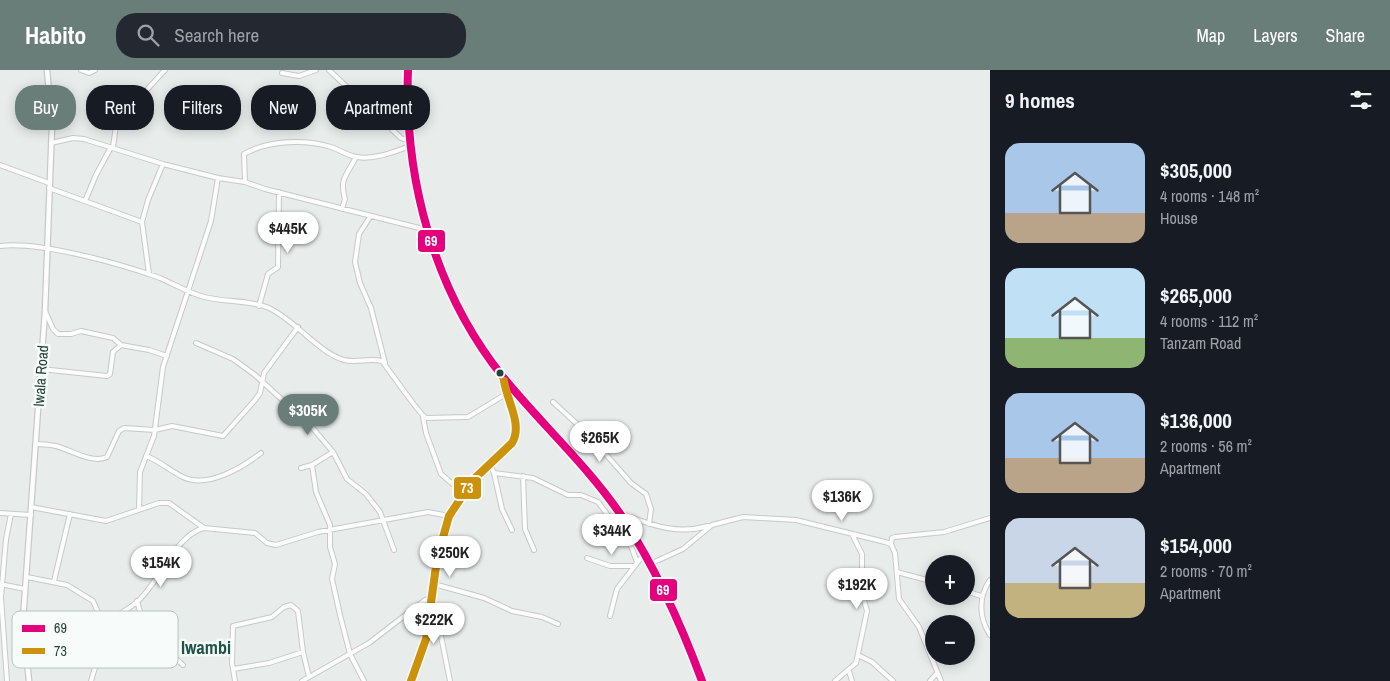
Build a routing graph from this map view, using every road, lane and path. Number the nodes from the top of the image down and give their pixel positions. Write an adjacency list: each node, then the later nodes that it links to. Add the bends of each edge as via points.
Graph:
1 (47, 70): 9 (street, Iwala Road)
2 (81, 70): 3 (street, via 89,73)
3 (95, 70)
4 (165, 70): 11 (street, via 116,126)
5 (316, 70): 8 (street, via 299,76)
6 (329, 70): 10 (street)
7 (408, 70): 10 (highway)
8 (282, 73)
9 (51, 143): 11 (street, via 72,138); 17 (street, Iwala Road)
10 (409, 143): 12 (street, via 393,153); 23 (highway)
11 (112, 147): 13 (street); 19 (street)
12 (356, 157): 16 (street, via 324,145 271,144 244,154); 20 (street, via 342,184 345,199)
13 (163, 164): 15 (street); 22 (street)
14 (0, 165): 17 (street)
15 (218, 178): 16 (street); 27 (street, via 211,221)
16 (245, 182): 18 (street)
17 (49, 185): 19 (street); 25 (street, Iwala Road)
18 (279, 192): 20 (street); 28 (street, via 278,264 268,274)
19 (85, 201): 22 (street)
20 (342, 209): 21 (street)
21 (370, 217): 23 (street); 34 (street, via 359,234 355,262)
22 (142, 222): 26 (street)
23 (427, 230): 36 (highway, via 458,304)
24 (0, 246): 25 (street, via 26,245)
25 (46, 249): 26 (street); 29 (street, Iwala Road)
26 (148, 274): 27 (street)
27 (188, 292): 28 (street); 33 (street)
28 (259, 306): 30 (street, via 268,308)
29 (45, 311): 32 (street, via 58,334 81,331 113,338); 35 (street, Iwala Road)
30 (298, 327): 34 (street, via 338,358 378,360); 37 (street)
31 (196, 343): 37 (street, via 233,359)
32 (121, 346): 33 (street); 35 (street, via 112,352 110,374 107,376)
33 (167, 356): 41 (street)
34 (385, 365): 40 (street)
35 (41, 369): 42 (street, Iwala Road)
36 (503, 377): 38 (street); 61 (highway, via 587,472)
37 (262, 380): 41 (street, via 260,393 223,436 172,426); 43 (street, via 311,426)
38 (506, 394): 40 (street, via 468,417); 47 (street, via 516,436)
39 (553, 402): 62 (street, via 589,435 631,483 646,494 651,509)
40 (422, 417): 51 (street, via 441,474)
41 (155, 430): 42 (street, via 120,429 106,459); 45 (street)
42 (36, 444): 52 (street, Iwala Road)
43 (333, 452): 46 (street); 60 (street, via 347,480 366,494)
44 (261, 453): 45 (street, via 227,475 193,479 180,476)
45 (146, 456): 53 (street, via 140,472)
46 (312, 465): 48 (street); 66 (street, via 314,484)
47 (490, 465): 49 (street); 51 (street)
48 (301, 468)
49 (494, 473): 50 (street); 65 (street, via 502,509)
50 (523, 476): 72 (street, via 525,529); 75 (street, via 568,495 589,497 600,504 631,546)
51 (463, 493): 58 (street)
52 (31, 507): 56 (street, Iwala Road); 57 (street)
53 (139, 509): 57 (street, via 106,521); 64 (street, via 169,503)
54 (0, 513): 55 (street)
55 (12, 514): 56 (street); 70 (street)
56 (31, 514): 78 (street, Iwala Road)
57 (70, 514): 81 (street)
58 (449, 516): 60 (street, via 430,512); 83 (street)
59 (990, 518): 68 (street, via 944,532 892,538)
60 (384, 519): 66 (street); 71 (street)
61 (623, 519): 62 (street, via 631,517); 73 (highway)
62 (649, 524): 63 (street, via 679,529)
63 (712, 525): 67 (street, via 742,518 777,518); 76 (street, via 683,549)
64 (204, 528): 66 (street, via 255,533 267,543 276,545); 88 (street, via 196,530 179,544 160,575)
65 (512, 530)
66 (330, 531): 98 (street, via 335,564 332,583)
67 (852, 534): 68 (street); 99 (street, via 862,554 862,593 867,612)
68 (891, 544): 77 (street)
69 (0, 545): 70 (street)
70 (5, 546): 82 (street)
71 (394, 550)
72 (534, 550)
73 (644, 554): 75 (street); 76 (highway)
74 (587, 558): 75 (street, via 610,566)
75 (636, 564): 94 (street, via 617,589)
76 (650, 564): 116 (highway, via 673,609)
77 (897, 572): 79 (street); 106 (street, via 899,599 919,627)
78 (27, 577): 81 (street); 84 (street, Iwala Road)
79 (925, 580)
80 (990, 580): 86 (street)
81 (54, 582): 91 (street, via 91,598)
82 (1, 584): 84 (street); 108 (street)
83 (434, 584): 87 (street); 95 (street)
84 (25, 589): 90 (street, Iwala Road)
85 (975, 594): 86 (street)
86 (982, 596): 96 (street, via 982,618)
87 (432, 597): 89 (street); 98 (street)
88 (137, 601): 92 (street); 93 (street)
89 (431, 605): 114 (street, via 426,639); 115 (street, via 442,636)
90 (24, 611)
91 (98, 611)
92 (121, 611)
93 (139, 611)
94 (610, 616)
95 (558, 624)
96 (990, 634)
97 (303, 652): 104 (street, via 269,663); 104 (street, via 298,611 288,606 272,618 234,626); 107 (street)
98 (350, 654): 107 (street); 113 (street)
99 (858, 655): 105 (street); 119 (street, via 872,662)
100 (178, 661): 101 (street)
101 (183, 665)
102 (28, 668): 109 (street, Iwala Road)
103 (95, 668): 110 (street)
104 (233, 669): 111 (street)
105 (849, 671): 117 (street); 118 (street)
106 (937, 673): 120 (street); 121 (street)
107 (309, 677): 112 (street)
108 (7, 681)
109 (29, 681)
110 (91, 681)
111 (235, 681)
112 (302, 681)
113 (364, 681)
114 (411, 681)
115 (450, 681)
116 (702, 681)
117 (835, 681)
118 (852, 681)
119 (893, 681)
120 (930, 681)
121 (941, 681)

